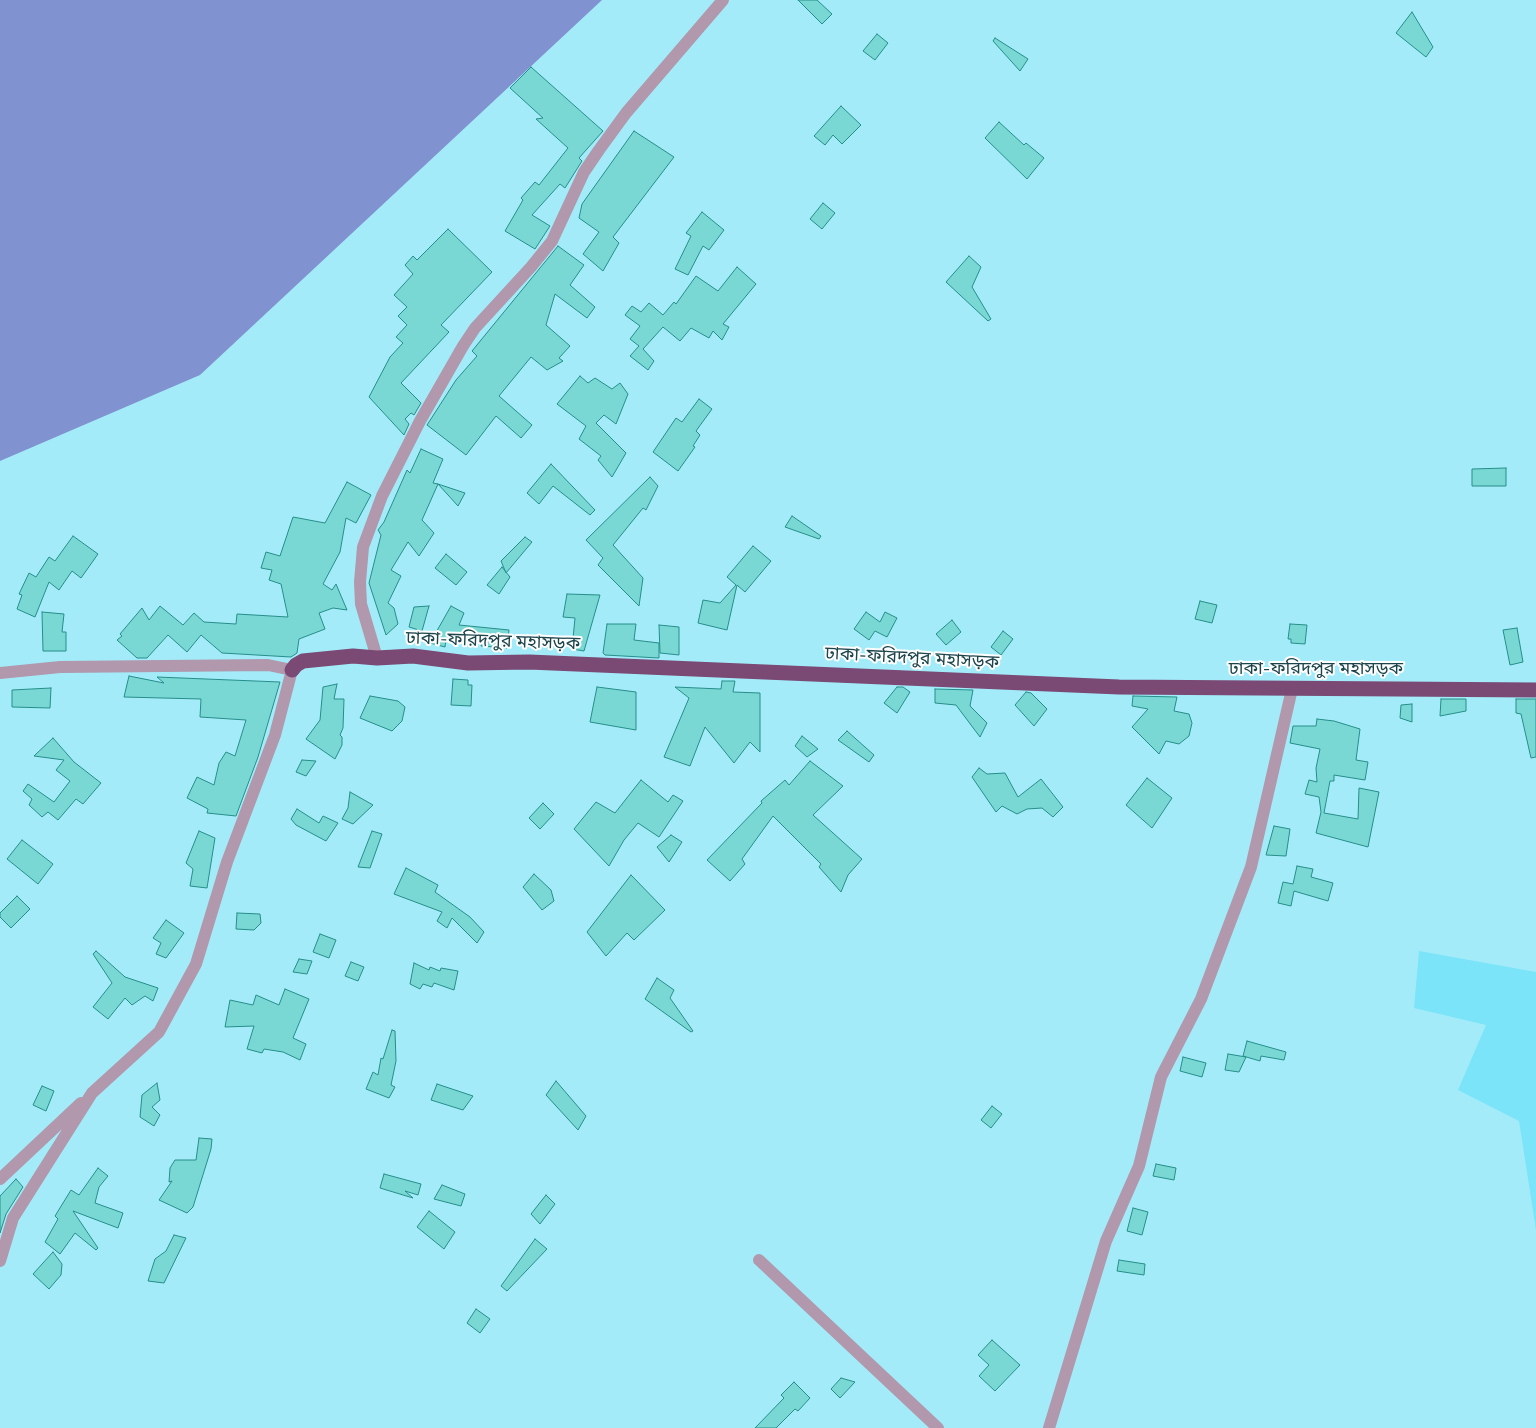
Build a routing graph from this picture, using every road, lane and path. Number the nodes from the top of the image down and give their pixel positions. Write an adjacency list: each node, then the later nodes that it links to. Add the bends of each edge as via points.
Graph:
1 (723, 0): 2 (street, via 604,142 584,172 552,241 471,334 420,421 382,496 363,547 361,604)
2 (377, 658): 3 (highway, ঢাকা-ফরিদপুর মহাসড়ক, via 353,656 303,661); 5 (highway, ঢাকা-ফরিদপুর মহাসড়ক, via 413,656 468,663 529,662 1119,688)
3 (292, 670): 4 (street, via 268,665 60,667); 7 (street, via 274,735 227,862 196,964 159,1032)
4 (0, 673)
5 (1292, 689): 6 (highway, ঢাকা-ফরিদপুর মহাসড়ক); 12 (street, via 1251,867 1201,999 1162,1077 1140,1166 1106,1241)
6 (1536, 690)
7 (92, 1092): 8 (street); 10 (street, via 14,1218)
8 (0, 1179)
9 (759, 1260): 11 (street)
10 (0, 1261)
11 (938, 1428)
12 (1049, 1428)

